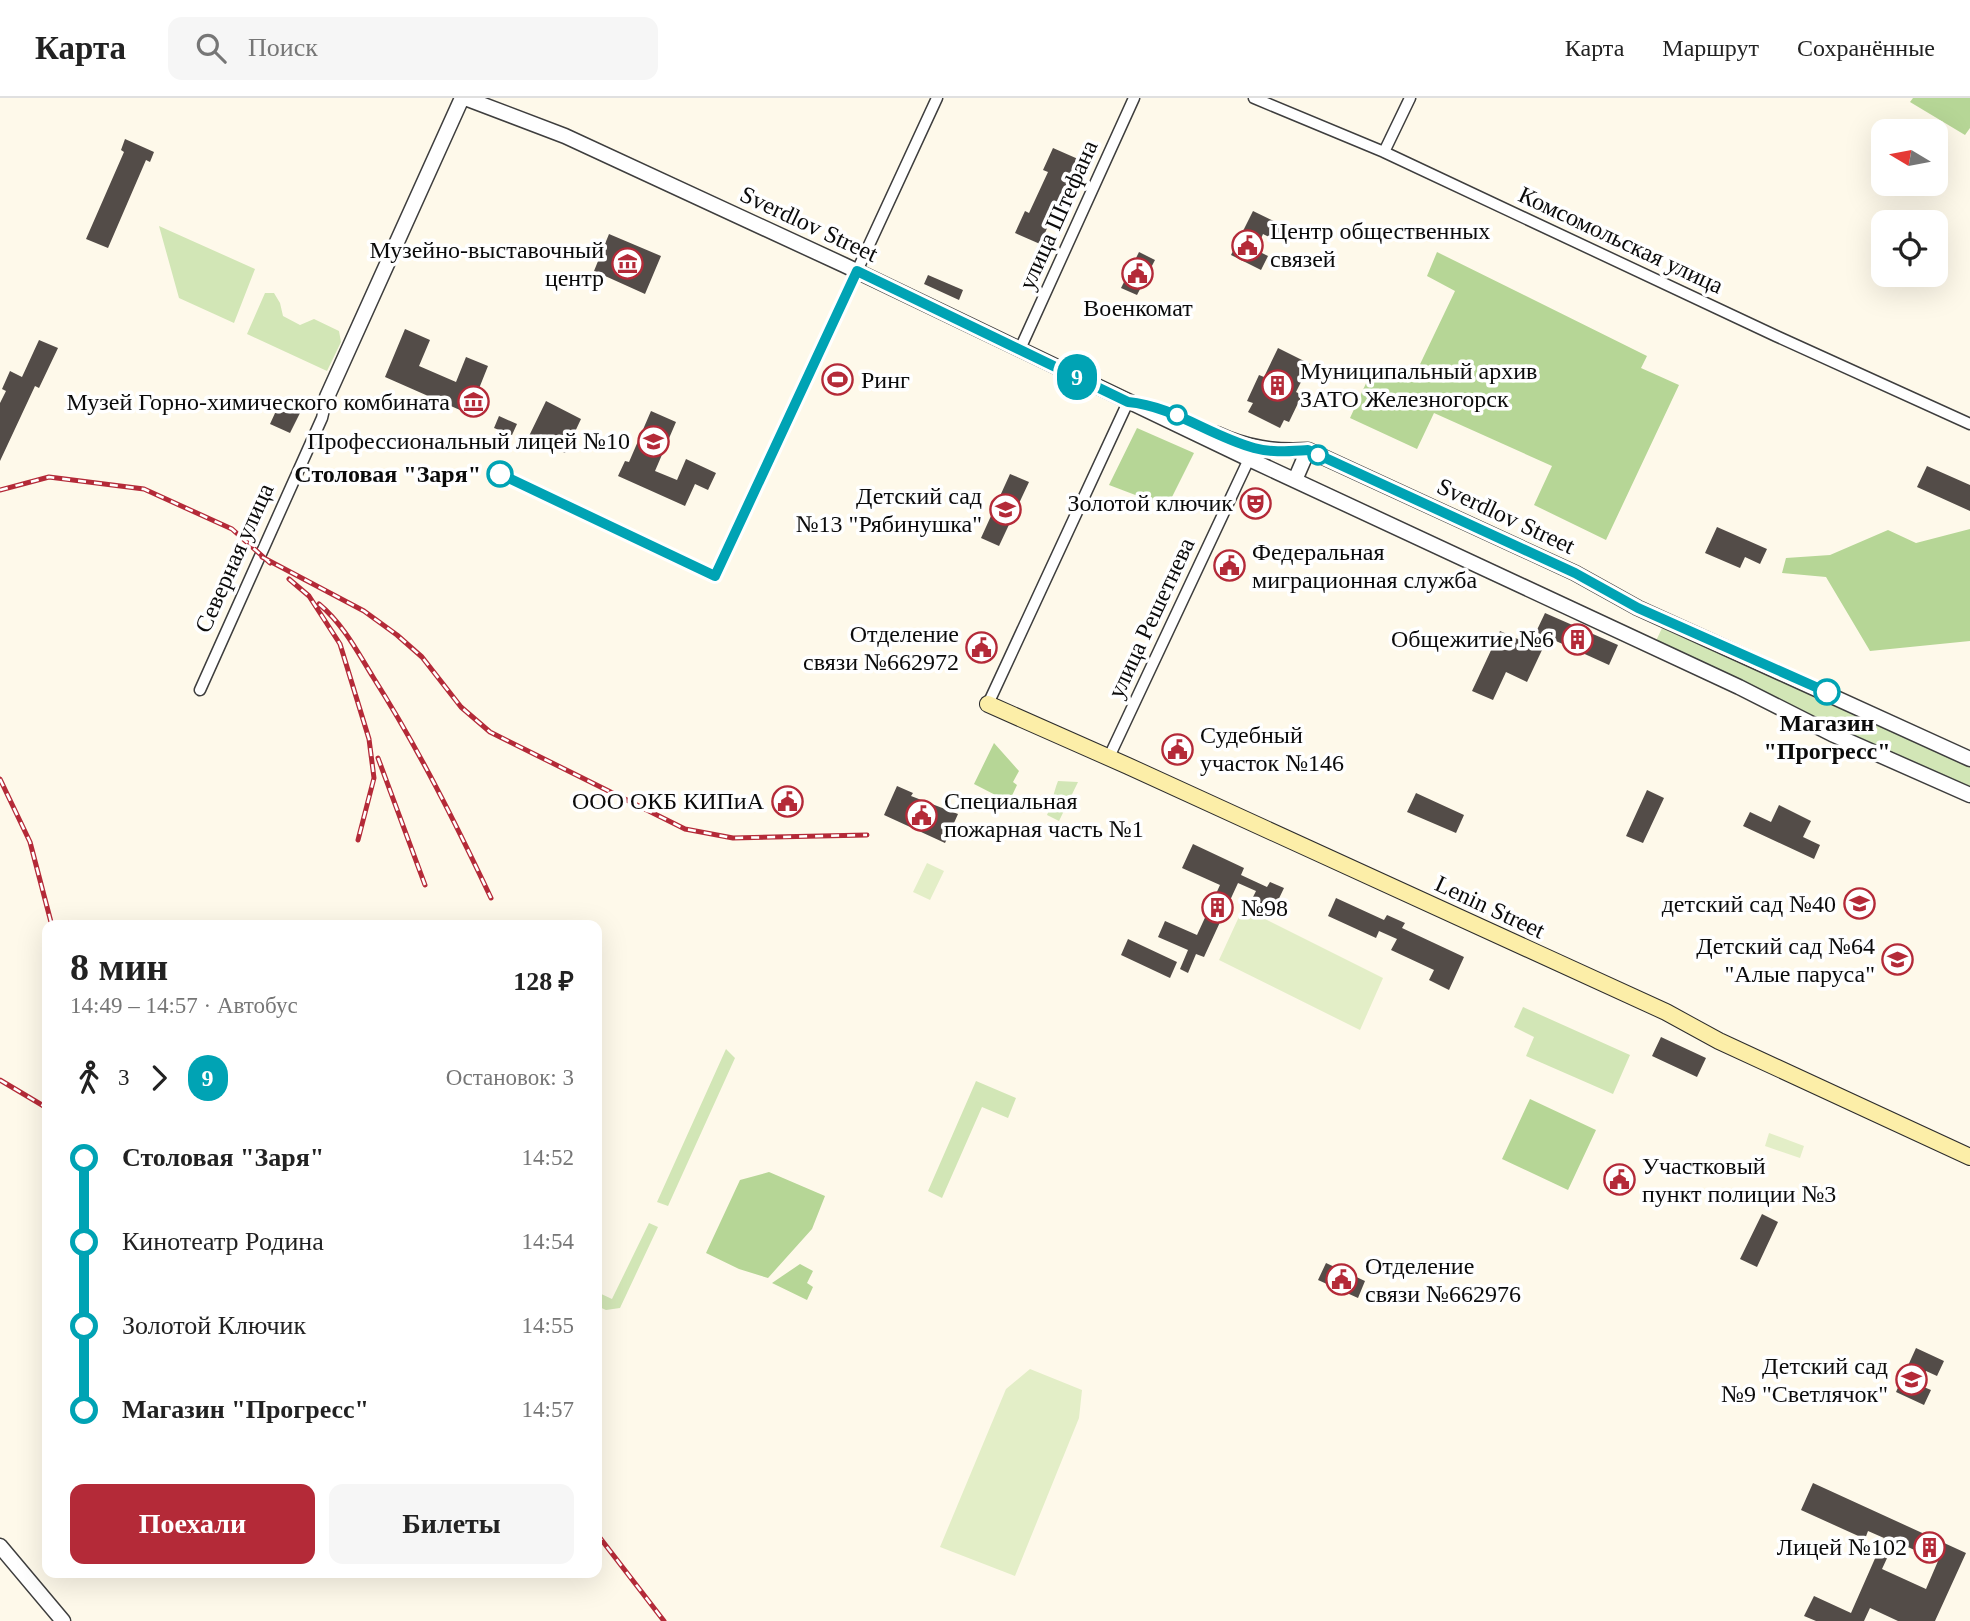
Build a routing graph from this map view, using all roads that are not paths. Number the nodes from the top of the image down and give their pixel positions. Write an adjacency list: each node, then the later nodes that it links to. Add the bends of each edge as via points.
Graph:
1 (464, 98): 7 (street, Sverdlov Street, via 565,136); 9 (street, Северная улица)
2 (937, 98): 7 (street)
3 (1133, 98): 8 (street, улица Штефана)
4 (1254, 98): 6 (street, Комсомольская улица)
5 (1410, 98): 6 (street)
6 (1384, 152): 11 (street, Комсомольская улица)
7 (857, 271): 8 (street, Sverdlov Street)
8 (1020, 349): 10 (street, Sverdlov Street)
9 (327, 397): 15 (street, Северная улица, via 322,418)
10 (1128, 402): 12 (street, Sverdlov Street, via 1152,404 1257,449); 13 (street, Sverdlov Street); 16 (street)
11 (1970, 424)
12 (1308, 450): 14 (street); 18 (street, Sverdlov Street, via 1575,573 1638,608)
13 (1249, 459): 14 (street, Sverdlov Street); 17 (street, улица Решетнева)
14 (1295, 480): 19 (street, Sverdlov Street)
15 (200, 691)
16 (988, 704): 17 (main road, Lenin Street)
17 (1109, 757): 20 (main road, Lenin Street)
18 (1970, 759)
19 (1970, 795)
20 (1970, 1157)
21 (0, 1546): 22 (street)
22 (63, 1621)

